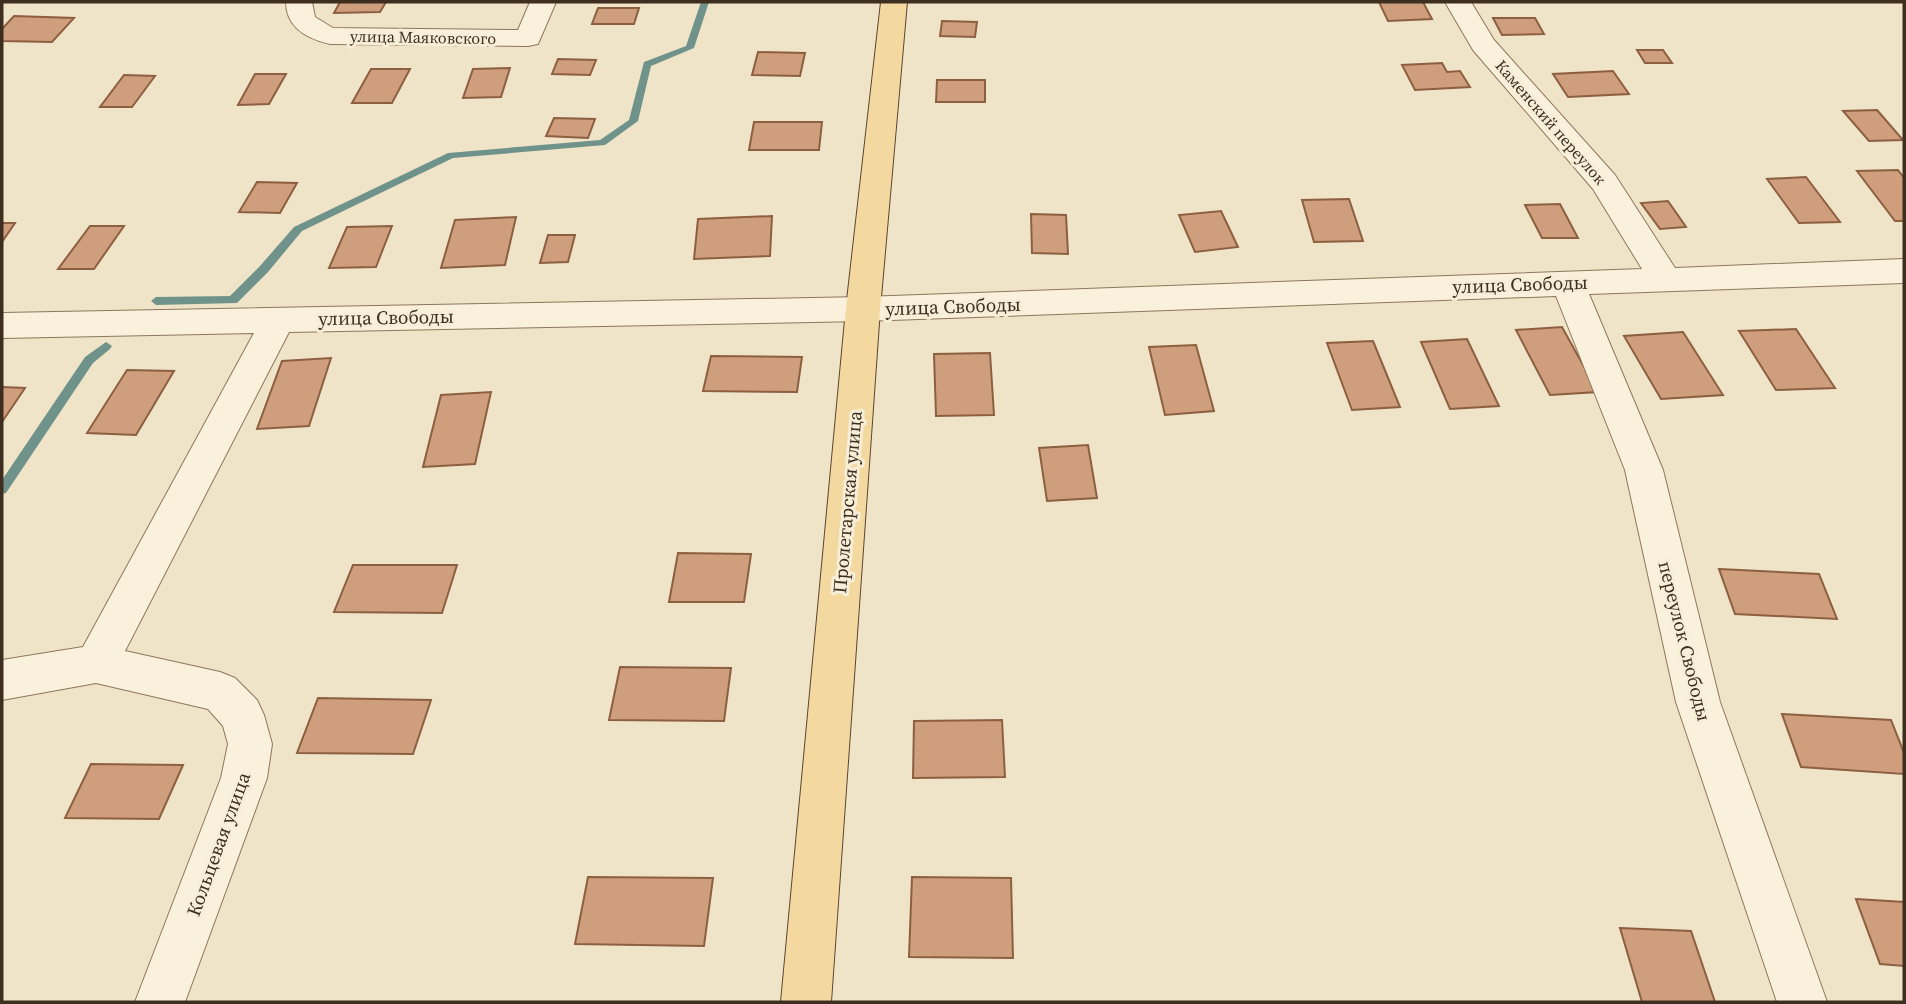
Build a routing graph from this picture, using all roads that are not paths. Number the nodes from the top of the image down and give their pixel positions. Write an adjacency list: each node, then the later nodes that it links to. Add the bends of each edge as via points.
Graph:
1 (299, 2): 2 (street, улица Маяковского, via 298,12 305,23 314,32 330,36 528,38)
2 (542, 2)
3 (894, 2): 8 (main road, Пролетарская улица)
4 (1458, 2): 6 (street, Каменский переулок, via 1483,44 1604,182)
5 (1904, 271): 6 (street, улица Свободы)
6 (1665, 278): 7 (street, улица Свободы)
7 (1567, 282): 8 (street, улица Свободы); 15 (street, переулок Свободы, via 1644,470 1698,702)
8 (863, 309): 9 (street, улица Свободы); 14 (main road, Пролетарская улица)
9 (279, 319): 10 (street, улица Свободы); 11 (street)
10 (2, 325)
11 (96, 664): 12 (street, Кольцевая улица); 13 (street, Кольцевая улица, via 220,692 243,715 250,744 244,778)
12 (2, 680)
13 (160, 1002)
14 (806, 1002)
15 (1801, 1002)

